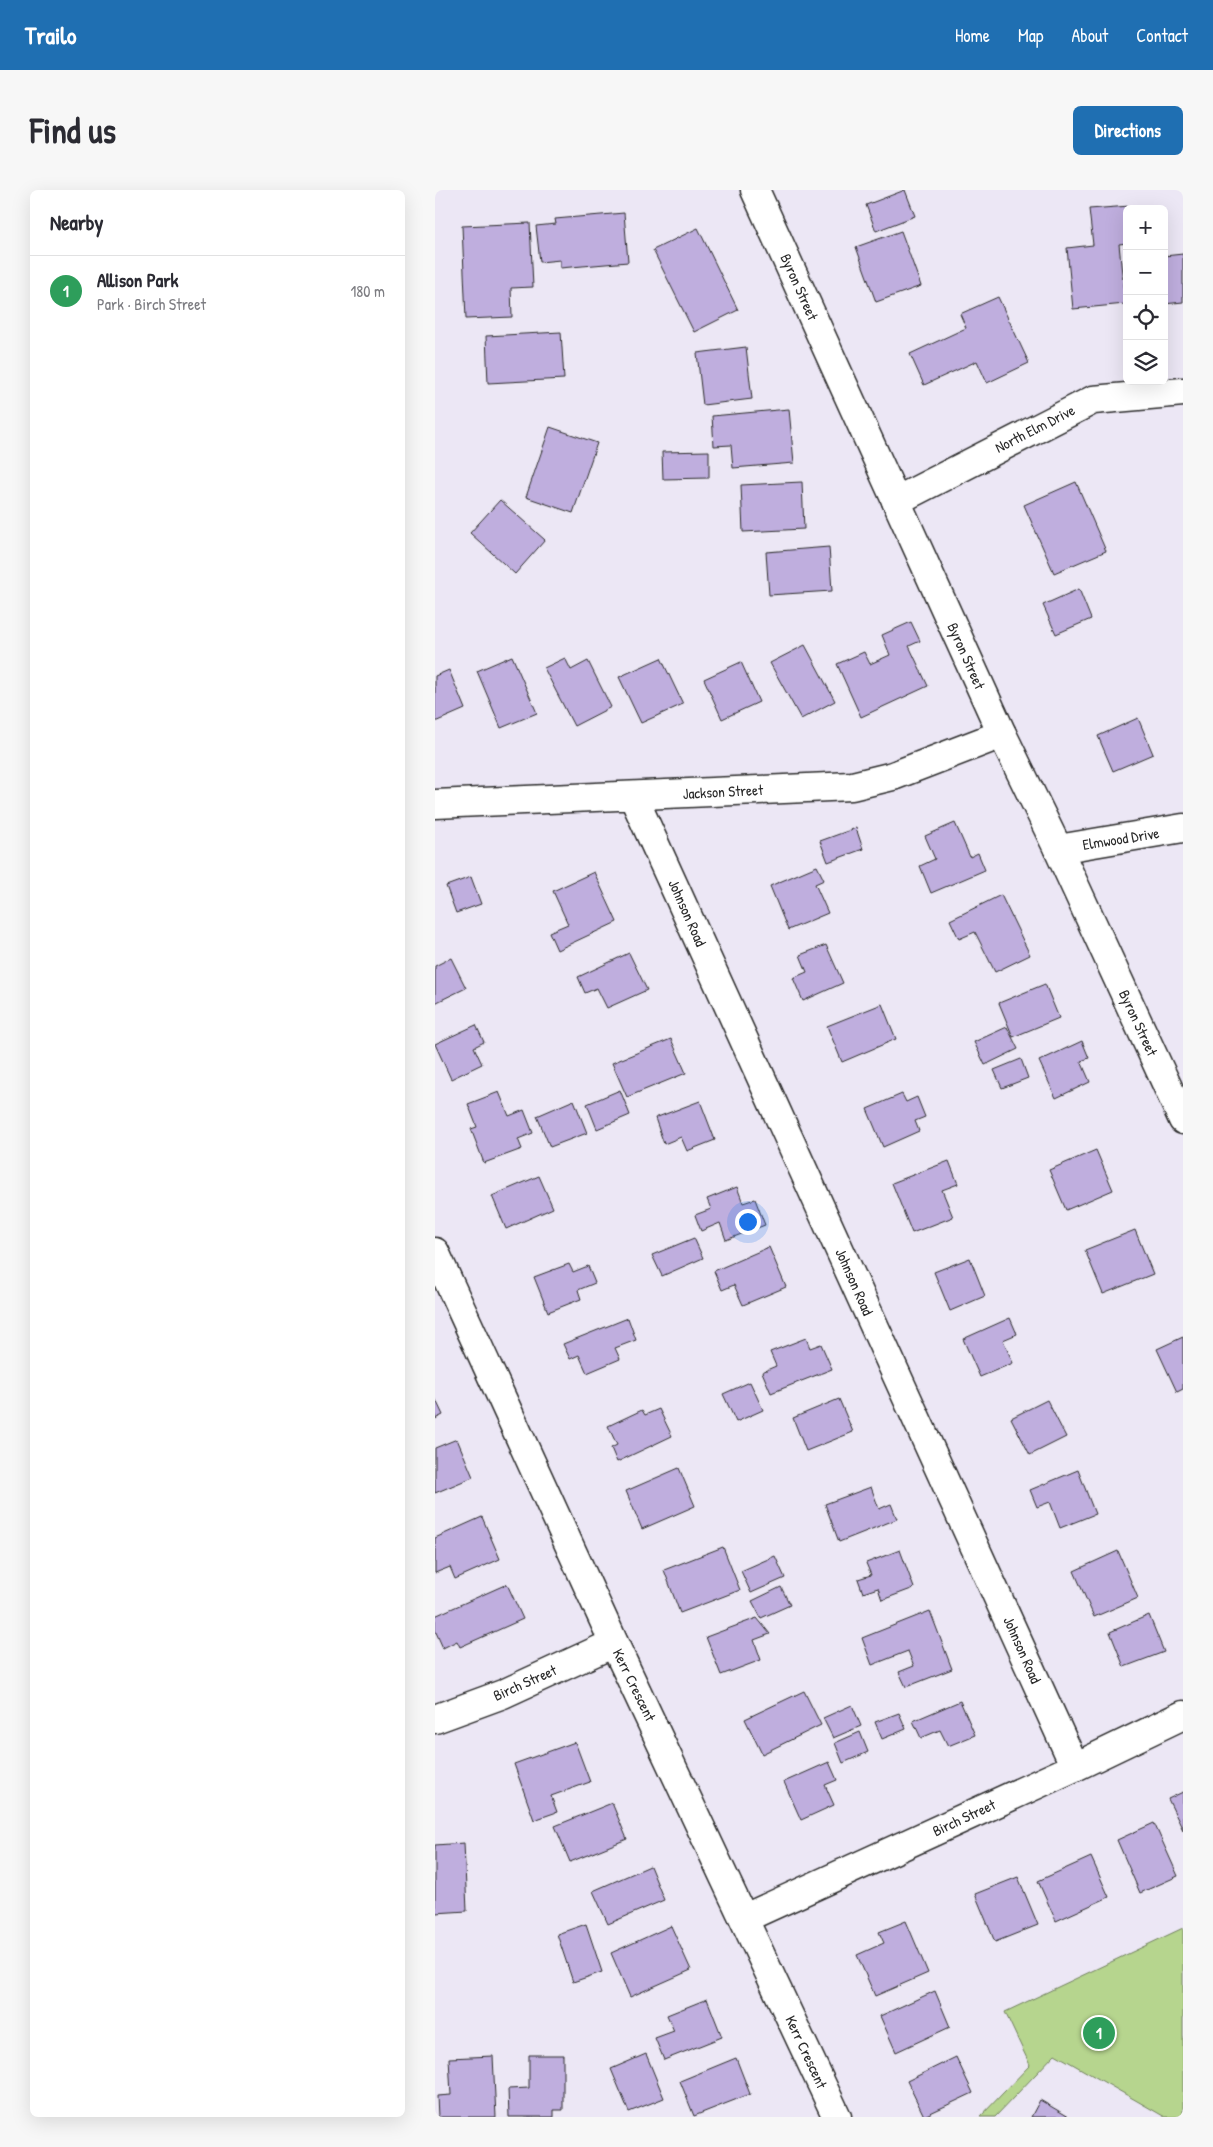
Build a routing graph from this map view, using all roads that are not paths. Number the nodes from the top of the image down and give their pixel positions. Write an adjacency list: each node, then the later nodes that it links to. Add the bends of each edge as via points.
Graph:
1 (755, 190): 3 (street, Byron Street)
2 (1183, 392): 3 (street, North Elm Drive, via 1093,400)
3 (896, 501): 4 (street, Byron Street)
4 (1002, 734): 5 (street, Jackson Street, via 893,776 852,786); 8 (street, Byron Street)
5 (633, 796): 6 (street, Jackson Street); 14 (street, Johnson Road)
6 (435, 804)
7 (1183, 828): 8 (street, Elmwood Drive)
8 (1058, 849): 9 (street, Byron Street)
9 (1183, 1120)
10 (435, 1252): 11 (street, Kerr Crescent)
11 (614, 1644): 13 (street, Birch Street, via 503,1694); 15 (street, Kerr Crescent)
12 (1183, 1714): 14 (street, Birch Street)
13 (435, 1719)
14 (1075, 1767): 15 (street, Birch Street)
15 (745, 1918): 16 (street, Kerr Crescent)
16 (837, 2117)

